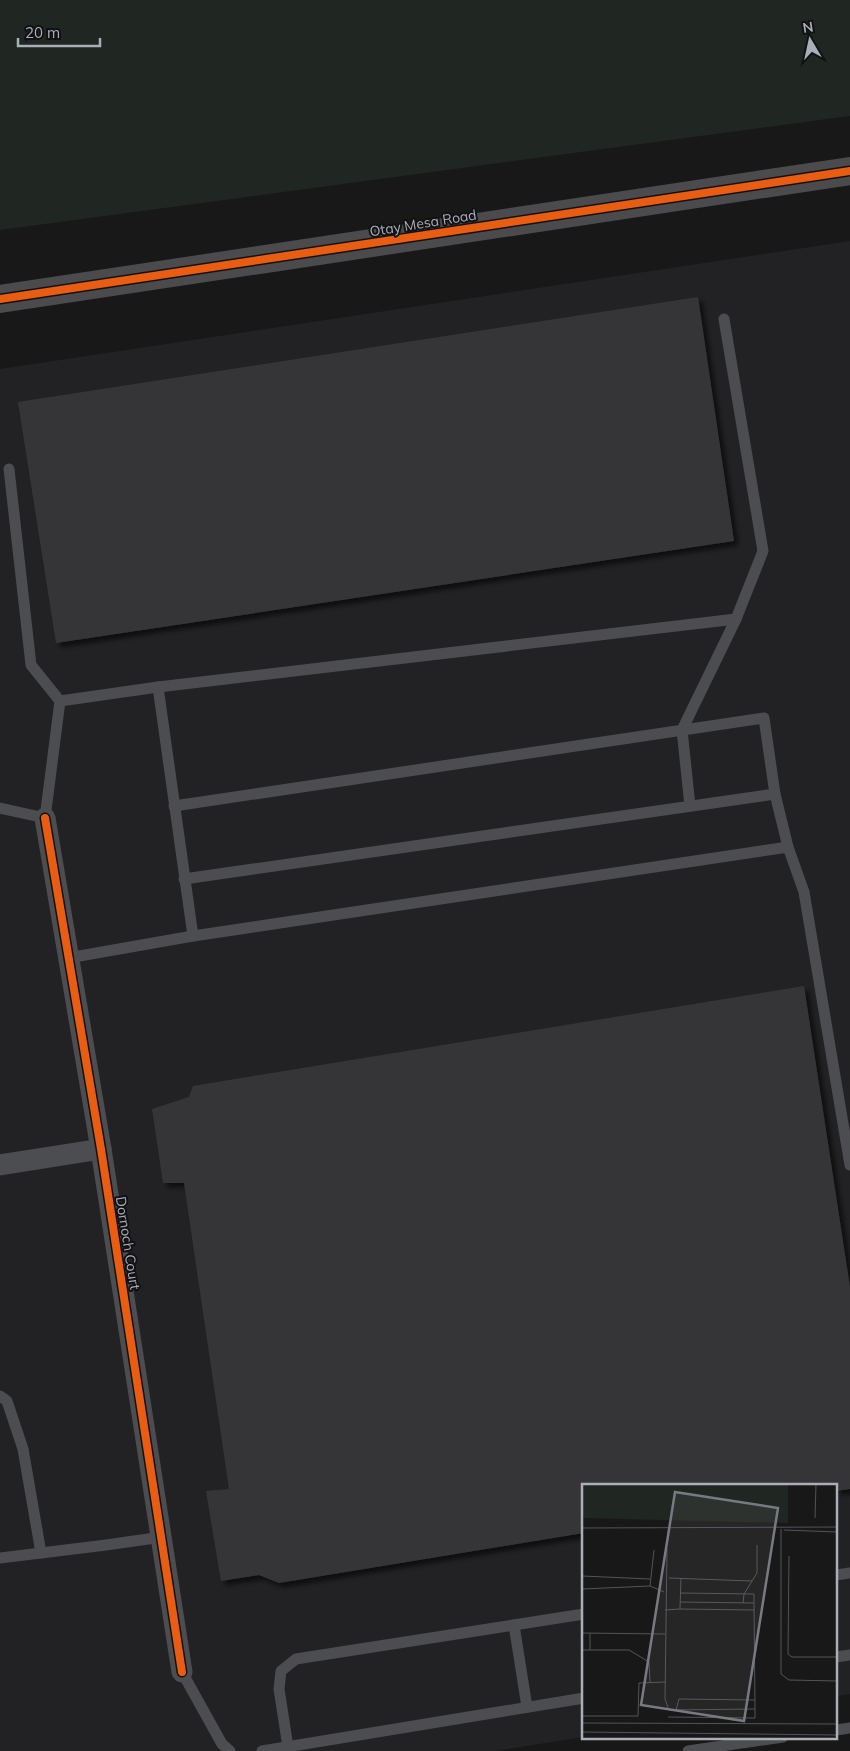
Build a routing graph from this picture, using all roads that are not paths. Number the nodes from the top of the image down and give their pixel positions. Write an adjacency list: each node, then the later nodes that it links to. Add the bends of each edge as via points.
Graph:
1 (850, 171): 2 (main road, Otay Mesa Road)
2 (0, 300)
3 (724, 319): 5 (lane, via 763,551)
4 (9, 469): 7 (lane, via 31,665)
5 (736, 619): 6 (lane); 8 (lane)
6 (158, 687): 7 (lane); 10 (lane)
7 (60, 701): 13 (lane)
8 (682, 730): 9 (lane, via 764,718); 10 (lane); 11 (lane)
9 (775, 794): 11 (lane); 14 (lane)
10 (174, 806): 15 (lane)
11 (690, 806): 15 (lane)
12 (0, 808): 13 (lane)
13 (45, 818): 17 (street, Dornoch Court)
14 (788, 847): 16 (lane); 20 (lane, via 804,892)
15 (184, 879): 16 (lane)
16 (193, 936): 17 (lane)
17 (68, 958): 18 (street, Dornoch Court)
18 (101, 1149): 19 (street); 22 (street, Dornoch Court)
19 (0, 1165)
20 (850, 1165)
21 (0, 1396): 23 (lane, via 7,1401 23,1449)
22 (162, 1537): 23 (lane); 27 (street, Dornoch Court)
23 (41, 1553): 24 (lane)
24 (0, 1558)
25 (582, 1614): 26 (lane)
26 (514, 1625): 29 (lane); 31 (lane, via 296,1658 281,1671 279,1689)
27 (182, 1672): 32 (lane, via 222,1744)
28 (582, 1698): 29 (lane)
29 (527, 1708): 31 (lane)
30 (776, 1738): 34 (lane)
31 (288, 1747): 33 (lane)
32 (230, 1751)
33 (262, 1751)
34 (688, 1751)

